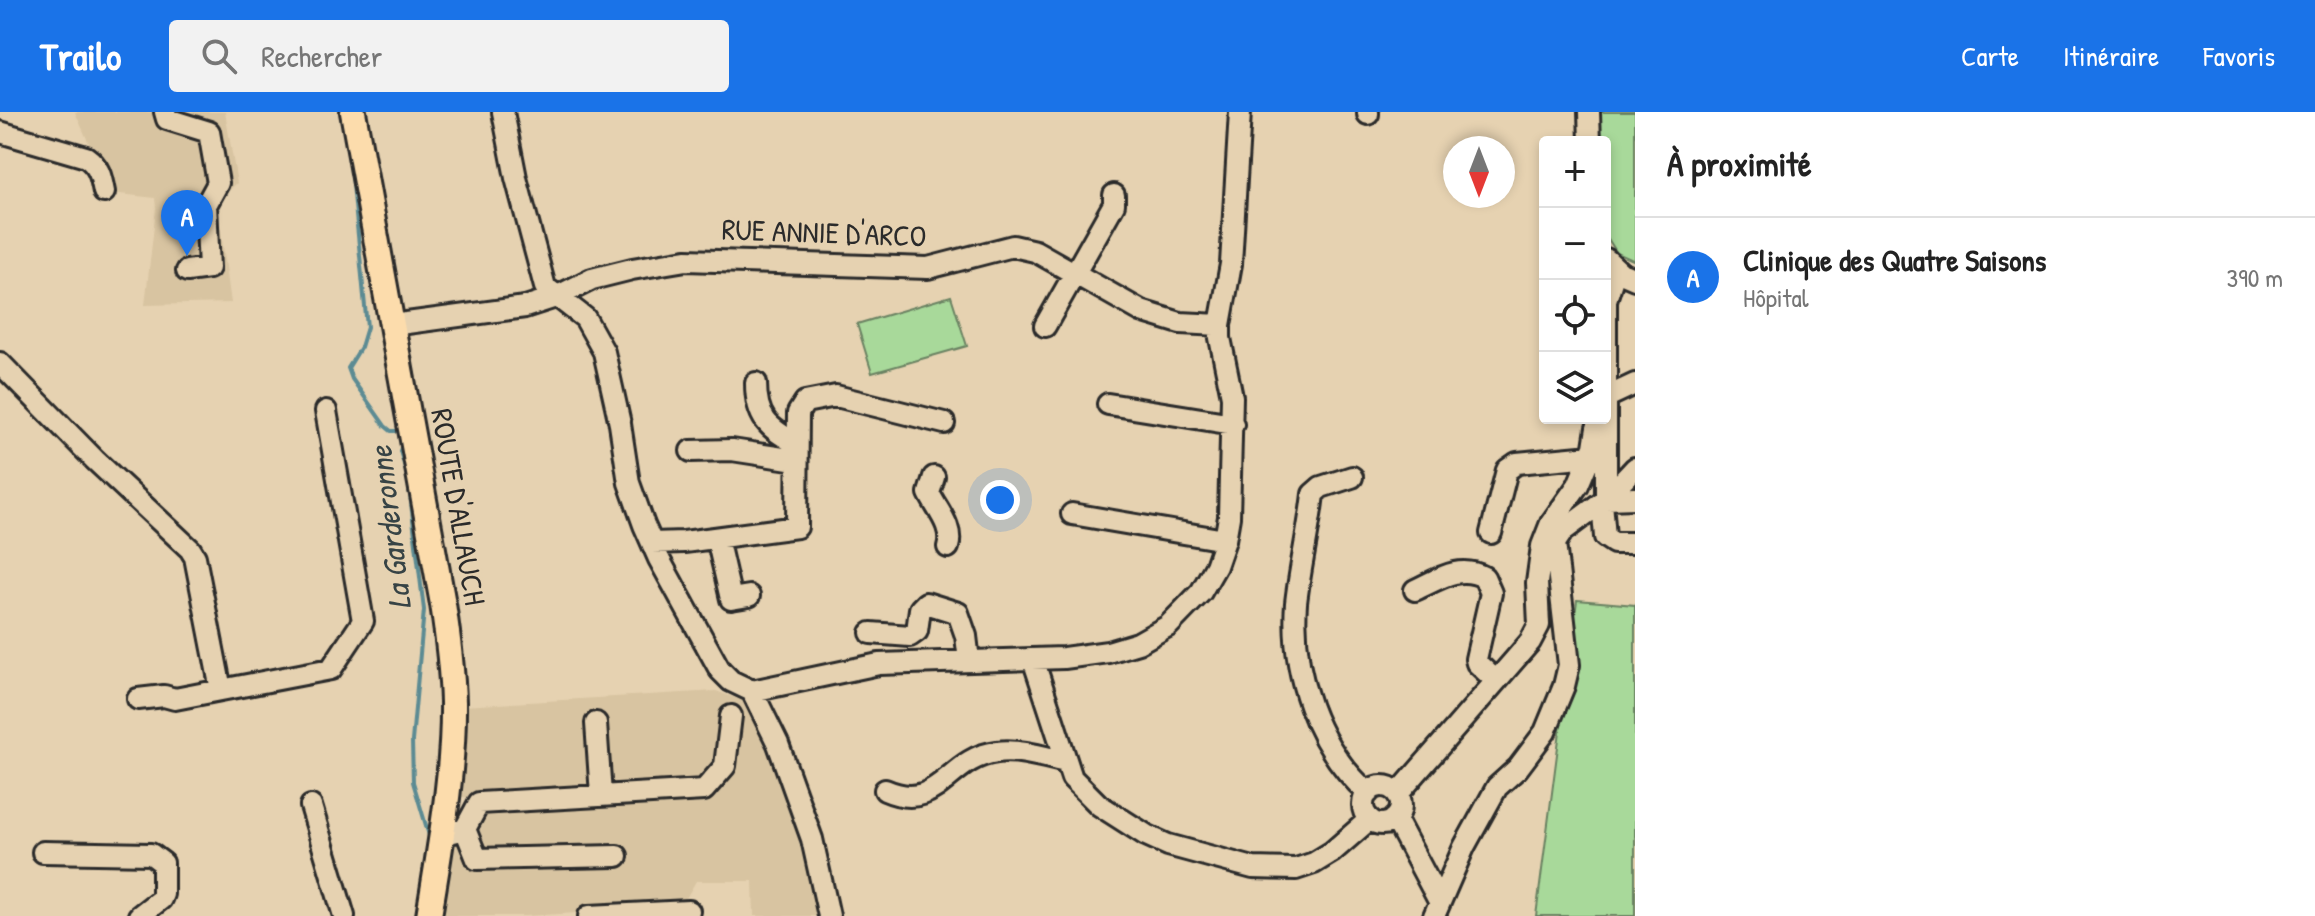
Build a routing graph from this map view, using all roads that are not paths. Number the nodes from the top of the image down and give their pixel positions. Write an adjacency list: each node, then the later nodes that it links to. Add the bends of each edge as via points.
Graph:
1 (165, 112): 11 (street, via 167,119 209,132 218,183 206,205 209,268)
2 (353, 112): 16 (main road, ROUTE D'ALLAUCH)
3 (503, 112): 15 (street, via 545,287)
4 (1240, 112): 17 (street, via 1231,264)
5 (1589, 112): 7 (street)
6 (0, 132): 8 (street, via 86,157 101,174)
7 (1590, 136)
8 (104, 192)
9 (1114, 195): 12 (street)
10 (1611, 263): 14 (street)
11 (187, 271)
12 (1075, 274): 15 (street, RUE ANNIE D'ARCO, via 1035,251 1013,246 928,268 686,260 592,279); 17 (street, RUE ANNIE D'ARCO, via 1159,318); 18 (street)
13 (1611, 275): 19 (street)
14 (1635, 279)
15 (556, 297): 16 (street, RUE ANNIE D'ARCO, via 525,307); 42 (street, via 585,318 604,352 629,483)
16 (392, 325): 67 (main road, ROUTE D'ALLAUCH, via 450,653 453,705)
17 (1220, 325): 27 (street)
18 (1045, 326)
19 (1606, 352)
20 (0, 363): 53 (street, via 190,549)
21 (1635, 382): 23 (street)
22 (756, 383): 31 (street, via 756,399 768,426)
23 (1611, 387)
24 (1108, 404): 27 (street)
25 (326, 411): 53 (street, via 363,621 331,669)
26 (944, 423): 31 (street, via 861,404 848,387 836,396 805,402 798,413)
27 (1233, 424): 41 (street)
28 (1597, 424): 32 (street)
29 (1605, 424): 37 (street)
30 (691, 451): 31 (street)
31 (796, 452): 40 (street, via 797,527)
32 (1591, 456): 39 (street, via 1517,463 1507,470); 48 (street, via 1542,546)
33 (1635, 468): 37 (street)
34 (934, 477): 44 (street, via 929,493 948,526)
35 (1352, 477): 60 (street, via 1313,494 1296,631 1303,684 1315,719 1351,779)
36 (1635, 498): 37 (street)
37 (1604, 500): 43 (street, via 1605,537 1614,543); 47 (street, via 1555,543)
38 (1072, 514): 41 (street)
39 (1491, 533)
40 (717, 538): 42 (street); 46 (street, via 731,599)
41 (1225, 540): 50 (street, via 1201,592 1168,626 1108,652)
42 (652, 543): 54 (street, via 720,670)
43 (1635, 543)
44 (948, 547)
45 (1415, 590): 52 (street, via 1454,573 1471,570 1484,577 1491,593 1476,659)
46 (749, 596)
47 (1565, 622): 48 (street); 70 (street, via 1569,665 1555,712 1518,768 1497,787)
48 (1539, 625): 52 (street)
49 (871, 633): 51 (street, via 910,636 917,631 926,603 958,613)
50 (1033, 659): 51 (street); 58 (street)
51 (969, 661): 54 (street, via 879,664)
52 (1496, 681): 61 (street)
53 (221, 690): 55 (street)
54 (752, 691): 76 (street, via 797,794)
55 (138, 699)
56 (731, 716): 62 (street, via 725,766 704,790)
57 (596, 723): 62 (street)
58 (1066, 762): 59 (street, via 995,752 971,759 924,795 902,797); 65 (street, via 1072,778 1125,824 1168,845 1253,868 1296,869 1314,863)
59 (885, 790)
60 (1368, 793): 61 (street, via 1384,786); 65 (street, via 1364,805)
61 (1398, 794): 64 (street, via 1400,811)
62 (601, 795): 66 (street, via 479,803)
63 (311, 806): 73 (street)
64 (1395, 818): 65 (street, via 1381,823); 70 (street)
65 (1370, 819)
66 (465, 829): 67 (street); 69 (street, via 477,859)
67 (441, 835): 74 (main road, ROUTE D'ALLAUCH)
68 (43, 852): 72 (street, via 158,858 163,863 163,894)
69 (617, 856)
70 (1436, 908)
71 (689, 911): 75 (street)
72 (139, 916)
73 (344, 916)
74 (429, 916)
75 (589, 916)
76 (829, 916)

